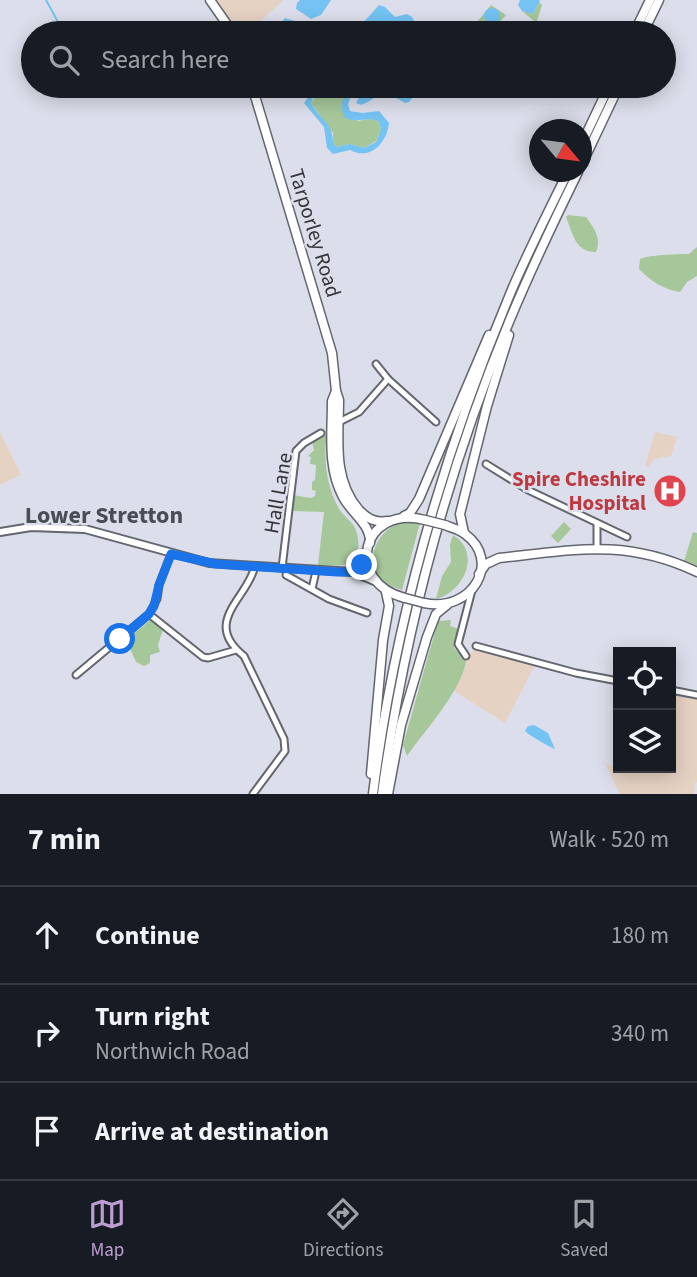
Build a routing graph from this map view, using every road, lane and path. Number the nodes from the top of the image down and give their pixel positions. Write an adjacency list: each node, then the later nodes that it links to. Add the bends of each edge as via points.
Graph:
1 (210, 0): 4 (highway)
2 (650, 0): 5 (highway)
3 (659, 0): 6 (highway)
4 (225, 21)
5 (640, 21)
6 (649, 21)
7 (256, 98): 18 (highway, Tarporley Road, via 332,353 339,400)
8 (603, 98): 10 (highway)
9 (613, 98): 11 (highway)
10 (592, 122)
11 (592, 143)
12 (564, 182): 14 (highway)
13 (573, 182): 14 (highway)
14 (518, 287): 21 (highway, via 484,345 419,499); 24 (highway, via 460,514); 56 (highway, via 464,416 429,528 395,667); 57 (highway, via 437,532 410,638)
15 (376, 364): 16 (street)
16 (388, 379): 17 (street); 18 (street, via 356,415)
17 (436, 422)
18 (336, 424): 22 (highway, Tarporley Road, via 346,489 368,518); 27 (highway, Tarporley Road, via 335,479 346,503 368,529)
19 (321, 433): 34 (street, Hall Lane, via 296,451)
20 (486, 464): 23 (street)
21 (407, 514): 22 (highway); 24 (highway, bridge)
22 (388, 521): 27 (highway)
23 (597, 523): 26 (street); 29 (street)
24 (463, 530): 28 (highway)
25 (0, 532): 30 (main road, via 31,527 85,529)
26 (627, 537)
27 (370, 543): 31 (highway)
28 (476, 546): 32 (highway); 38 (highway)
29 (597, 548): 32 (highway); 37 (highway, via 647,553)
30 (171, 554): 33 (main road, via 209,563); 46 (street)
31 (367, 556): 36 (main road); 39 (highway)
32 (499, 558): 38 (highway)
33 (255, 566): 34 (main road); 49 (street, via 227,618)
34 (284, 571): 35 (main road); 40 (street)
35 (316, 571): 36 (main road); 40 (street)
36 (353, 572): 39 (main road)
37 (697, 572)
38 (479, 574): 41 (highway)
39 (375, 582): 42 (highway)
40 (312, 589): 47 (street)
41 (472, 590): 43 (highway); 45 (street)
42 (386, 592): 44 (highway, bridge); 56 (highway, via 389,601)
43 (456, 602): 44 (highway); 45 (street)
44 (447, 605): 58 (highway, via 437,612 403,717)
45 (466, 610): 50 (street, via 458,644)
46 (149, 614): 49 (street, via 203,657); 51 (street)
47 (367, 614)
48 (476, 646): 52 (street)
49 (236, 650): 55 (street, via 244,656 284,739 285,751)
50 (466, 656)
51 (76, 675)
52 (613, 680)
53 (676, 691): 54 (street)
54 (697, 695)
55 (253, 794)
56 (371, 794)
57 (382, 794)
58 (388, 794)

